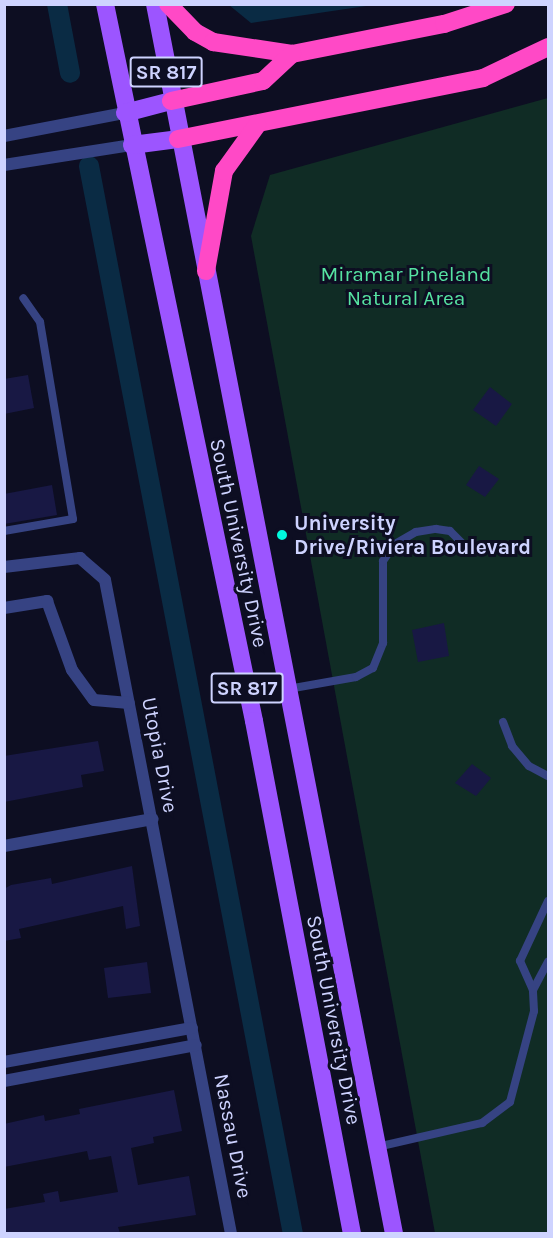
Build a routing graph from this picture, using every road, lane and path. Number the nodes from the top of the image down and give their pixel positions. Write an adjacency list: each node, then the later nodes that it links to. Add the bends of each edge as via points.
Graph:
1 (105, 4): 8 (main road, South University Drive / SR 817)
2 (154, 4): 7 (main road, South University Drive / SR 817)
3 (168, 4): 6 (highway, via 195,32 213,42)
4 (506, 4): 6 (highway, via 444,24)
5 (549, 47): 9 (highway, via 483,78)
6 (292, 54): 7 (highway, via 264,81)
7 (171, 101): 8 (main road); 11 (main road, South University Drive / SR 817)
8 (125, 113): 10 (street); 12 (main road, South University Drive / SR 817)
9 (257, 125): 11 (highway); 14 (highway, via 224,171)
10 (4, 135)
11 (178, 140): 12 (main road); 14 (main road, South University Drive / SR 817)
12 (132, 145): 13 (street); 35 (main road, South University Drive / SR 817, via 254,721)
13 (4, 165)
14 (206, 271): 20 (main road, South University Drive / SR 817)
15 (23, 298): 16 (lane, via 40,322 73,519)
16 (4, 531)
17 (471, 552): 20 (lane, via 450,531 436,529 416,532 395,544 383,561 383,643 373,668 356,676)
18 (4, 567): 21 (street, Utopia Drive, via 61,557 80,558 95,567 105,580)
19 (4, 608): 21 (street, via 47,601 72,670 94,700)
20 (287, 689): 33 (main road, South University Drive / SR 817)
21 (129, 703): 24 (street, Utopia Drive)
22 (503, 722): 23 (lane, via 512,746 529,766)
23 (549, 776)
24 (153, 819): 25 (street); 29 (street, Utopia Drive)
25 (4, 846)
26 (549, 901): 28 (lane, via 520,961)
27 (549, 962): 28 (lane)
28 (533, 990): 33 (lane, via 534,1011 510,1102 482,1123)
29 (192, 1028): 30 (street, Utopia Drive); 31 (street)
30 (196, 1046): 32 (street); 34 (street, Nassau Drive)
31 (4, 1062)
32 (4, 1081)
33 (377, 1148): 36 (main road, South University Drive / SR 817)
34 (231, 1233)
35 (352, 1233)
36 (393, 1233)

